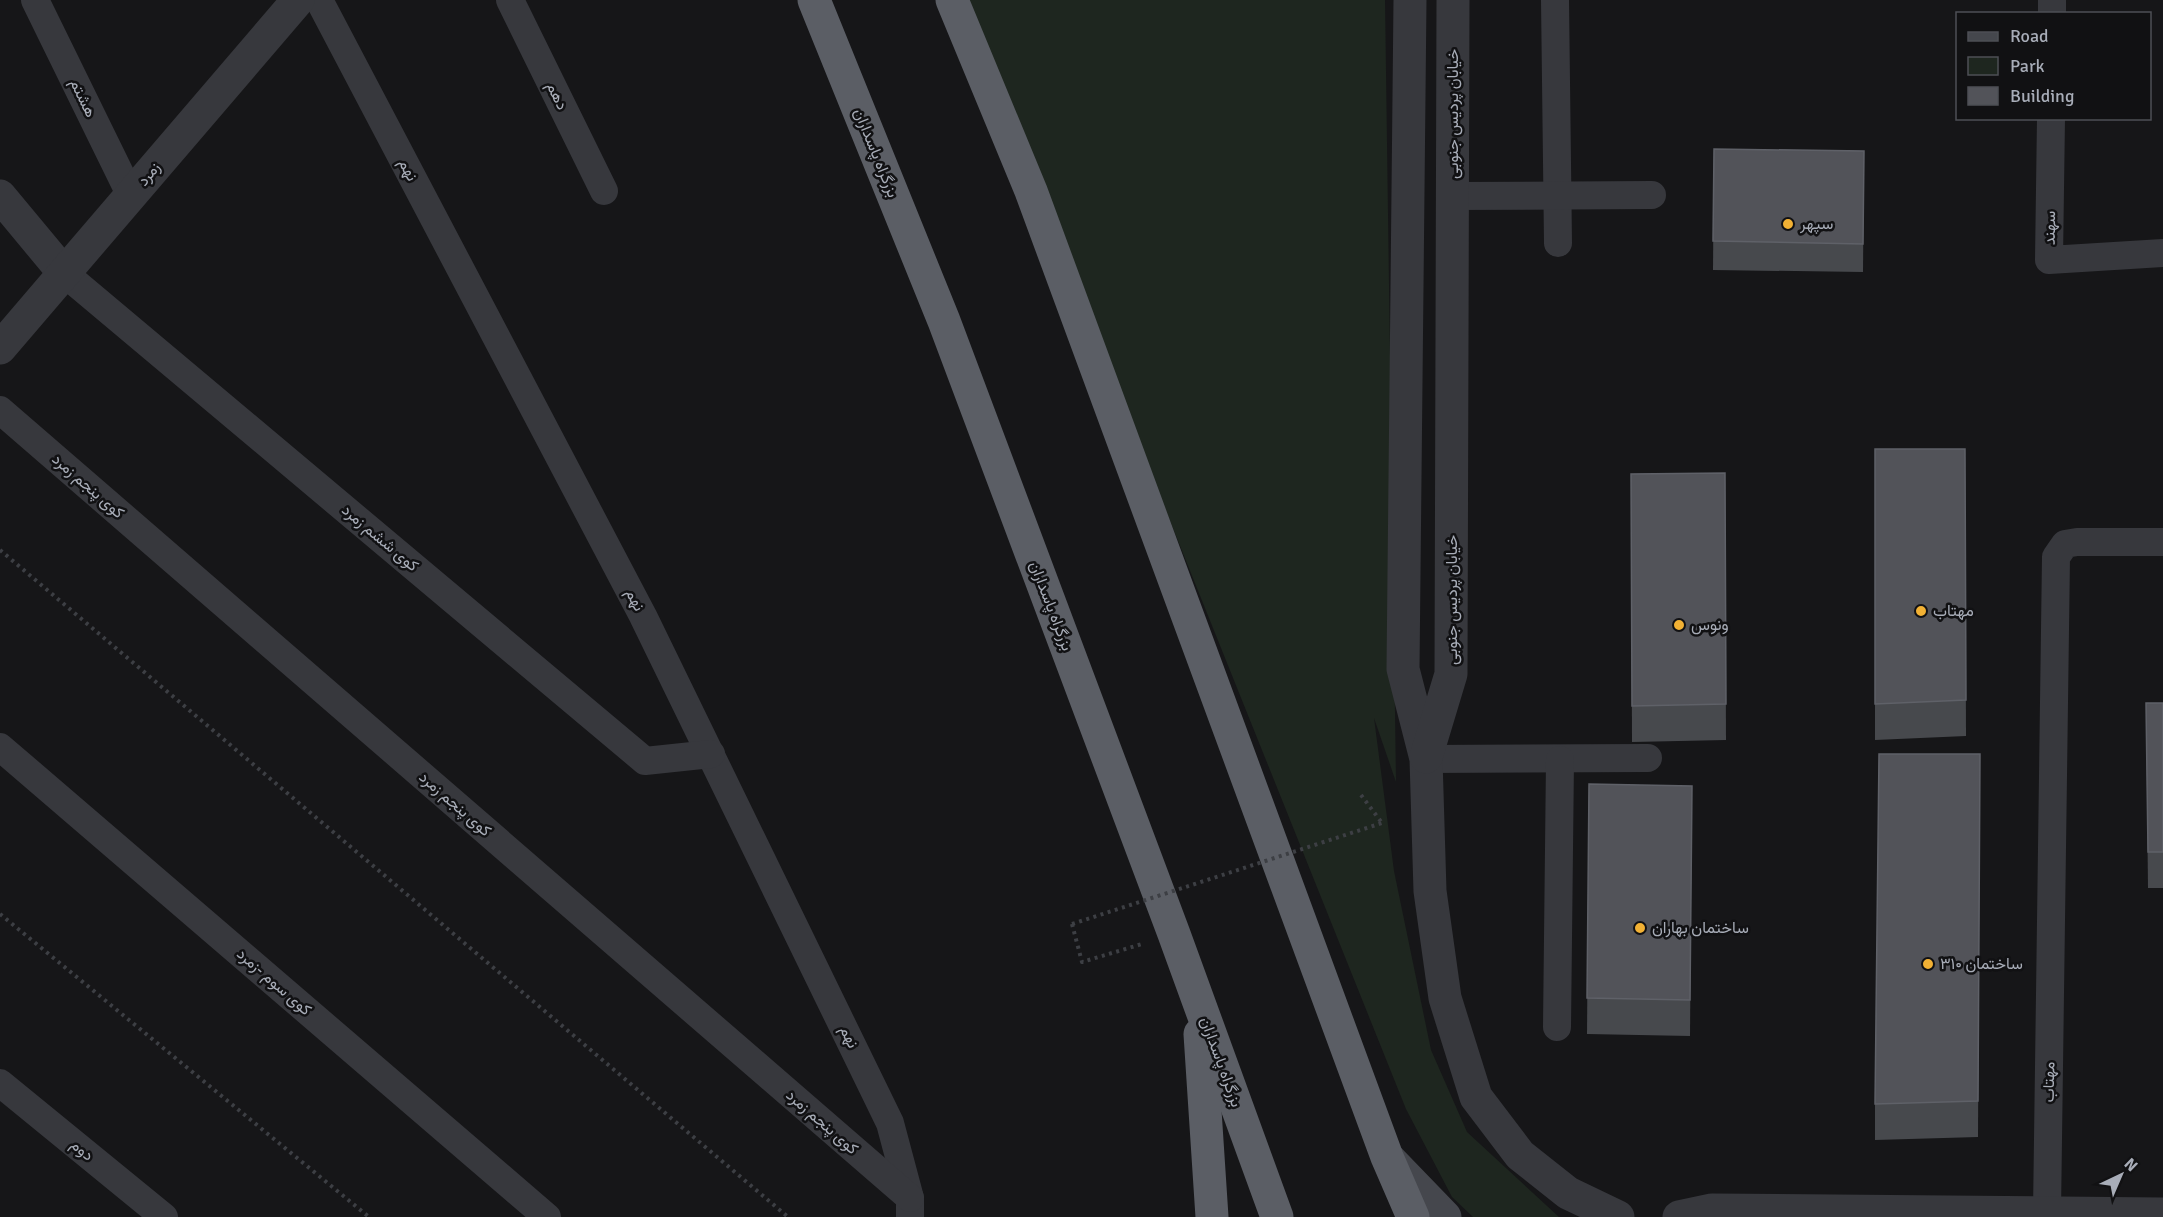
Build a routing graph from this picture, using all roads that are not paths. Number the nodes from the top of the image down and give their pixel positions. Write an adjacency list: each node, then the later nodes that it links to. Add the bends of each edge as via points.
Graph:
1 (35, 0): 14 (street, هشتم)
2 (298, 0): 14 (street, زمرد)
3 (319, 0): 25 (street, نهم, via 643,616)
4 (510, 0): 11 (street, دهم)
5 (814, 0): 29 (highway, بزرگراه پاسداران, via 944,321)
6 (952, 0): 32 (highway, via 1031,191)
7 (1410, 0): 15 (street)
8 (1453, 0): 16 (street, خیابان پردیس جنوبی)
9 (1555, 0): 17 (street)
10 (2051, 120): 19 (street, سهند, via 2049,260)
11 (604, 191)
12 (0, 195): 20 (street)
13 (1652, 195): 17 (street)
14 (131, 196): 20 (street, زمرد)
15 (1409, 196): 16 (street); 26 (street, via 1404,669)
16 (1452, 196): 17 (street); 26 (street, خیابان پردیس جنوبی, via 1451,674)
17 (1559, 196): 18 (street)
18 (1558, 243)
19 (2163, 253)
20 (64, 273): 21 (street, زمرد); 25 (street, کوی ششم زمرد, via 645,761)
21 (0, 348)
22 (0, 410): 33 (street, کوی پنجم زمرد)
23 (2163, 542): 34 (street, مهتاب, via 2077,542 2065,544 2056,557)
24 (0, 747): 37 (street, کوی سوم -زمرد)
25 (711, 754): 33 (street, نهم, via 891,1123)
26 (1426, 759): 28 (street); 42 (street, via 1430,891 1444,998 1476,1097 1520,1155 1569,1193)
27 (1648, 759): 28 (street)
28 (1560, 760): 30 (street)
29 (1197, 996): 38 (highway); 39 (highway, بزرگراه پاسداران)
30 (1557, 1027)
31 (0, 1083): 36 (street, دوم)
32 (1387, 1157): 40 (highway); 41 (main road)
33 (910, 1208)
34 (2047, 1214): 35 (street); 43 (street, via 1712,1210)
35 (2163, 1214)
36 (164, 1217)
37 (547, 1217)
38 (1212, 1217)
39 (1277, 1217)
40 (1413, 1217)
41 (1445, 1217)
42 (1618, 1217)
43 (1679, 1217)

